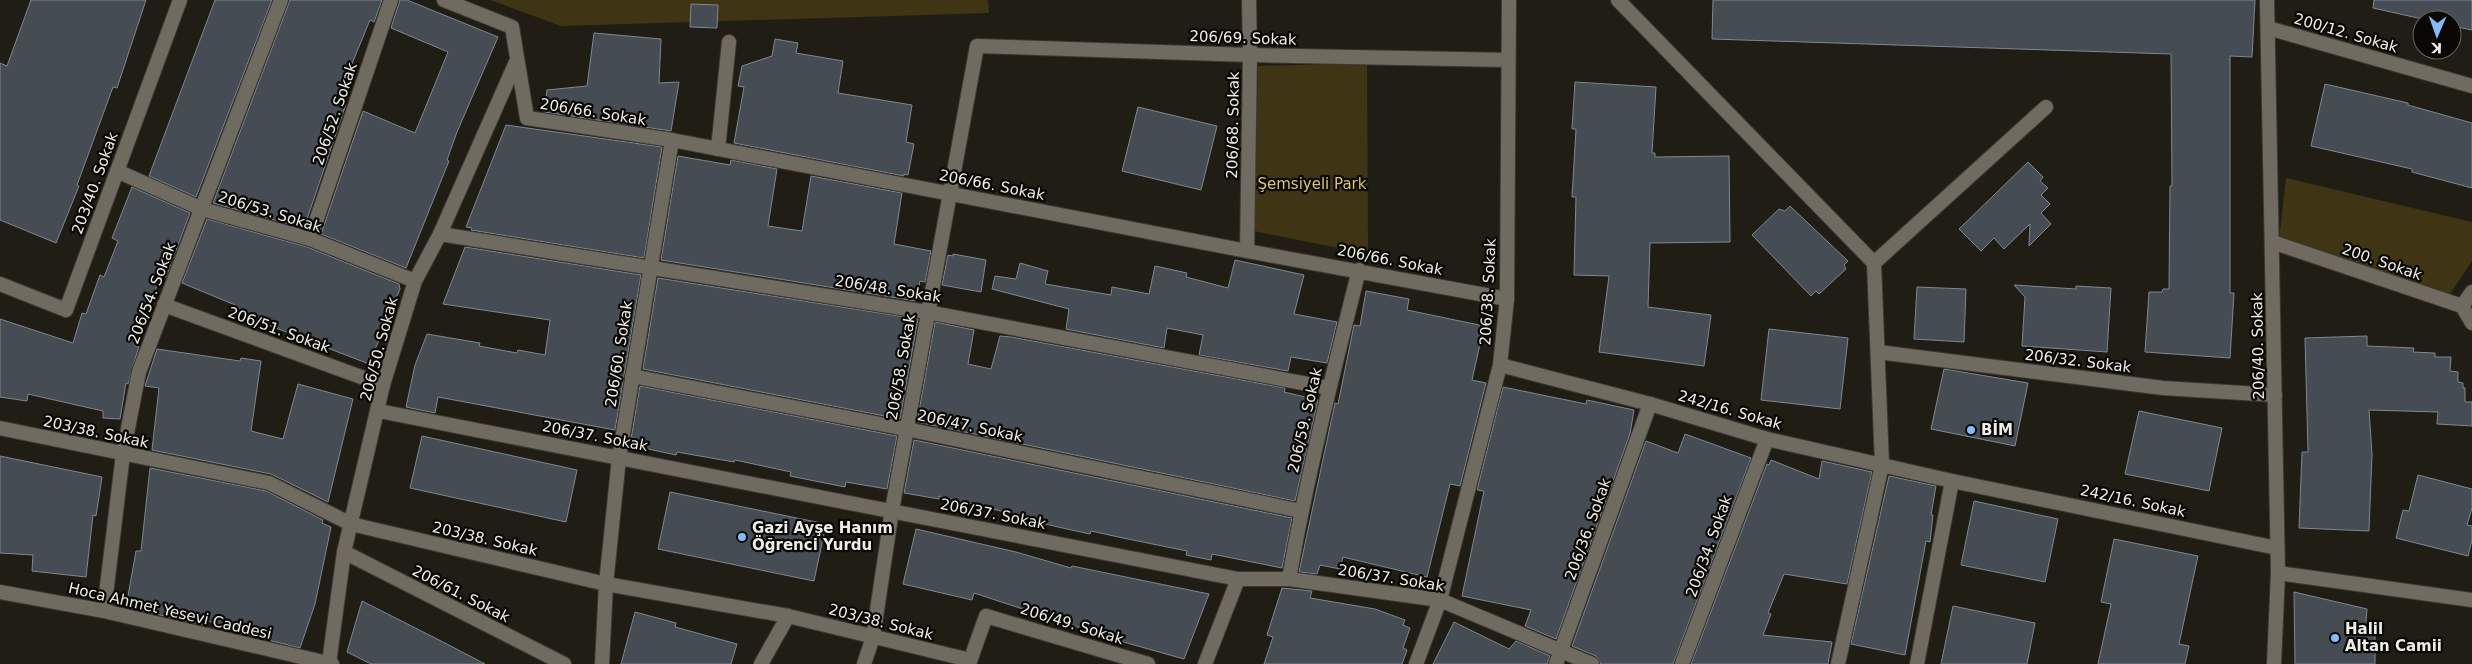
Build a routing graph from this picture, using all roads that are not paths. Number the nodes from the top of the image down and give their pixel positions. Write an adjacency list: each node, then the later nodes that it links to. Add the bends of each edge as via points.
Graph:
1 (180, 0): 19 (street, 203/40. Sokak)
2 (281, 0): 21 (street, 206/54. Sokak)
3 (391, 0): 23 (street, 206/52. Sokak)
4 (444, 0): 14 (street, via 512,27)
5 (1249, 0): 12 (street, 206/68. Sokak)
6 (1509, 0): 13 (street, 206/38. Sokak)
7 (1618, 0): 26 (street)
8 (2267, 0): 9 (street, 206/40. Sokak)
9 (2268, 28): 15 (street, 200/12. Sokak); 24 (street, 206/40. Sokak)
10 (729, 42): 18 (street)
11 (977, 46): 12 (street, 206/69. Sokak); 20 (street, 206/58. Sokak)
12 (1250, 55): 13 (street, 206/69. Sokak); 25 (street, 206/68. Sokak)
13 (1508, 60): 32 (street, 206/38. Sokak)
14 (516, 62): 17 (street, 206/66. Sokak, via 527,118); 22 (street, 206/50. Sokak)
15 (2472, 86)
16 (2046, 107): 26 (street)
17 (672, 140): 18 (street, 206/66. Sokak); 27 (street, 206/60. Sokak)
18 (718, 149): 20 (street, 206/66. Sokak)
19 (117, 171): 21 (street, 206/53. Sokak); 30 (street, 203/40. Sokak, via 66,310)
20 (950, 193): 25 (street, 206/66. Sokak); 35 (street, 206/58. Sokak)
21 (202, 208): 23 (street, 206/53. Sokak); 33 (street, 206/54. Sokak)
22 (440, 234): 27 (street, 206/48. Sokak); 29 (street, 206/50. Sokak)
23 (310, 239): 29 (street, 206/53. Sokak)
24 (2272, 242): 34 (street, 200. Sokak); 42 (street, 206/40. Sokak)
25 (1246, 251): 28 (street, 206/66. Sokak)
26 (1874, 263): 37 (street)
27 (650, 267): 35 (street, 206/48. Sokak); 39 (street, 206/60. Sokak)
28 (1359, 270): 32 (street, 206/66. Sokak); 41 (street, 206/59. Sokak)
29 (415, 281): 40 (street, 206/50. Sokak)
30 (0, 284)
31 (2472, 292): 34 (street)
32 (1507, 299): 38 (street, 206/38. Sokak)
33 (164, 305): 40 (street, 206/51. Sokak); 48 (street, 206/54. Sokak, via 139,372)
34 (2462, 306): 36 (street)
35 (927, 312): 41 (street, 206/48. Sokak); 46 (street, 206/58. Sokak)
36 (2472, 323)
37 (1878, 352): 42 (street, 206/32. Sokak, via 2163,388); 50 (street)
38 (1500, 365): 43 (street, 242/16. Sokak); 62 (street, 206/38. Sokak)
39 (632, 376): 46 (street, 206/47. Sokak); 49 (street, 206/60. Sokak)
40 (383, 385): 44 (street, 206/50. Sokak)
41 (1329, 388): 53 (street, 206/59. Sokak)
42 (2275, 395): 55 (street, 206/40. Sokak)
43 (1650, 404): 47 (street, 242/16. Sokak); 67 (street, 206/36. Sokak)
44 (379, 411): 49 (street, 206/37. Sokak); 54 (street, 206/50. Sokak)
45 (0, 428): 48 (street, 203/38. Sokak)
46 (906, 430): 52 (street, 206/58. Sokak); 53 (street, 206/47. Sokak)
47 (1766, 439): 50 (street, 242/16. Sokak); 79 (street, 206/34. Sokak)
48 (123, 454): 54 (street, 203/38. Sokak, via 269,483); 64 (street, 206/54. Sokak)
49 (619, 458): 52 (street, 206/37. Sokak); 60 (street, 206/60. Sokak)
50 (1882, 465): 51 (street, 242/16. Sokak); 80 (street)
51 (1952, 481): 55 (street, 242/16. Sokak); 81 (street)
52 (892, 510): 58 (street, 206/37. Sokak); 66 (street, 206/58. Sokak)
53 (1300, 511): 59 (street, 206/59. Sokak)
54 (352, 524): 56 (street, 206/50. Sokak); 60 (street, 203/38. Sokak)
55 (2277, 548): 57 (street, 206/40. Sokak)
56 (344, 552): 70 (street, 206/50. Sokak); 71 (street, 206/61. Sokak)
57 (2278, 573): 63 (street); 82 (street, 206/40. Sokak)
58 (1238, 579): 59 (street, 206/37. Sokak); 76 (street)
59 (1289, 579): 62 (street, 206/37. Sokak)
60 (606, 584): 65 (street, 203/38. Sokak); 72 (street, 206/60. Sokak)
61 (0, 592): 64 (street, Hoca Ahmet Yesevi Caddesi)
62 (1440, 600): 67 (street, 206/37. Sokak); 77 (street, 206/38. Sokak)
63 (2472, 600)
64 (104, 611): 68 (street, Hoca Ahmet Yesevi Caddesi)
65 (788, 616): 66 (street, 203/38. Sokak); 73 (street)
66 (874, 637): 69 (street, 203/38. Sokak); 74 (street, 206/58. Sokak)
67 (1558, 658): 78 (street, 206/37. Sokak)
68 (287, 660): 70 (street, Hoca Ahmet Yesevi Caddesi)
69 (969, 662): 75 (street, 206/49. Sokak, via 986,616)
70 (330, 663)
71 (564, 664)
72 (602, 664)
73 (761, 664)
74 (864, 664)
75 (1148, 664)
76 (1205, 664)
77 (1416, 664)
78 (1592, 664)
79 (1682, 664)
80 (1838, 664)
81 (1917, 664)
82 (2274, 664)

